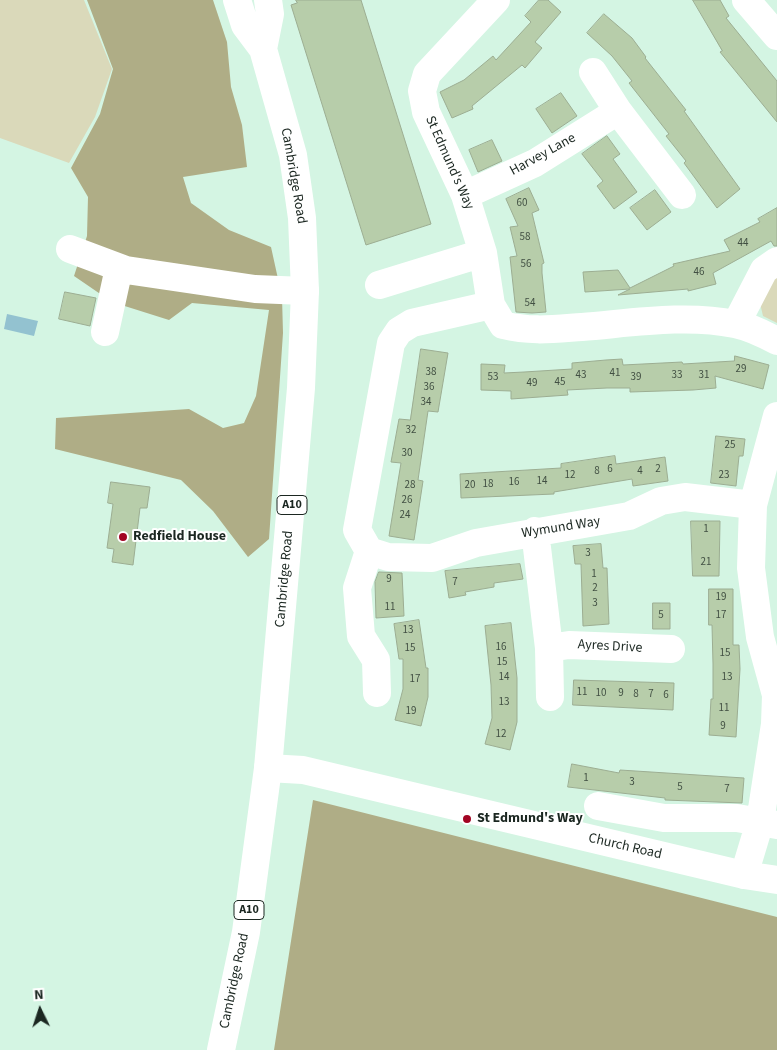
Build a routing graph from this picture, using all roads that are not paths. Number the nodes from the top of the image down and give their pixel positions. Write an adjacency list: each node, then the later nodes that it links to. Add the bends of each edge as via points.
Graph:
1 (237, 0): 6 (main road, Cambridge Road / A10, via 245,25)
2 (268, 0): 6 (main road, Cambridge Road / A10, via 270,14)
3 (496, 0): 9 (main road, St Edmund's Way, via 427,74 422,91 426,112)
4 (746, 0): 5 (main road)
5 (777, 36)
6 (263, 49): 16 (main road, Cambridge Road / A10, via 293,155 302,218)
7 (593, 72): 8 (main road)
8 (618, 110): 9 (main road, Harvey Lane, via 535,163); 10 (main road)
9 (466, 195): 12 (main road, St Edmund's Way)
10 (682, 195)
11 (70, 249): 14 (main road)
12 (483, 252): 15 (main road); 17 (main road, St Edmund's Way)
13 (777, 261): 18 (main road, via 764,270)
14 (118, 268): 16 (main road, via 255,289); 19 (main road)
15 (379, 285)
16 (305, 290): 29 (main road, Cambridge Road / A10, via 301,388)
17 (491, 305): 18 (main road, St Edmund's Way, via 503,325 527,330 659,321); 24 (main road, via 412,323 399,330 391,343 357,530)
18 (736, 324): 20 (main road, St Edmund's Way, via 761,332)
19 (105, 332)
20 (777, 342)
21 (777, 416): 22 (main road)
22 (753, 505): 23 (main road, Wymund Way, via 685,497 662,501 629,516 595,524); 31 (main road, via 752,578 760,637 776,695)
23 (535, 531): 24 (main road, Wymund Way, via 476,543 432,558 388,557); 25 (main road)
24 (369, 552): 27 (main road, via 357,588 361,636 376,660)
25 (549, 648): 26 (main road, Ayres Drive, via 569,645); 28 (main road)
26 (671, 650)
27 (377, 693)
28 (550, 697)
29 (268, 768): 32 (main road, Church Road, via 318,774); 34 (main road, Cambridge Road / A10, via 246,932)
30 (598, 806): 31 (main road, via 664,818 737,818)
31 (768, 824): 32 (main road)
32 (744, 875): 33 (main road, Church Road)
33 (777, 880)
34 (221, 1050)

